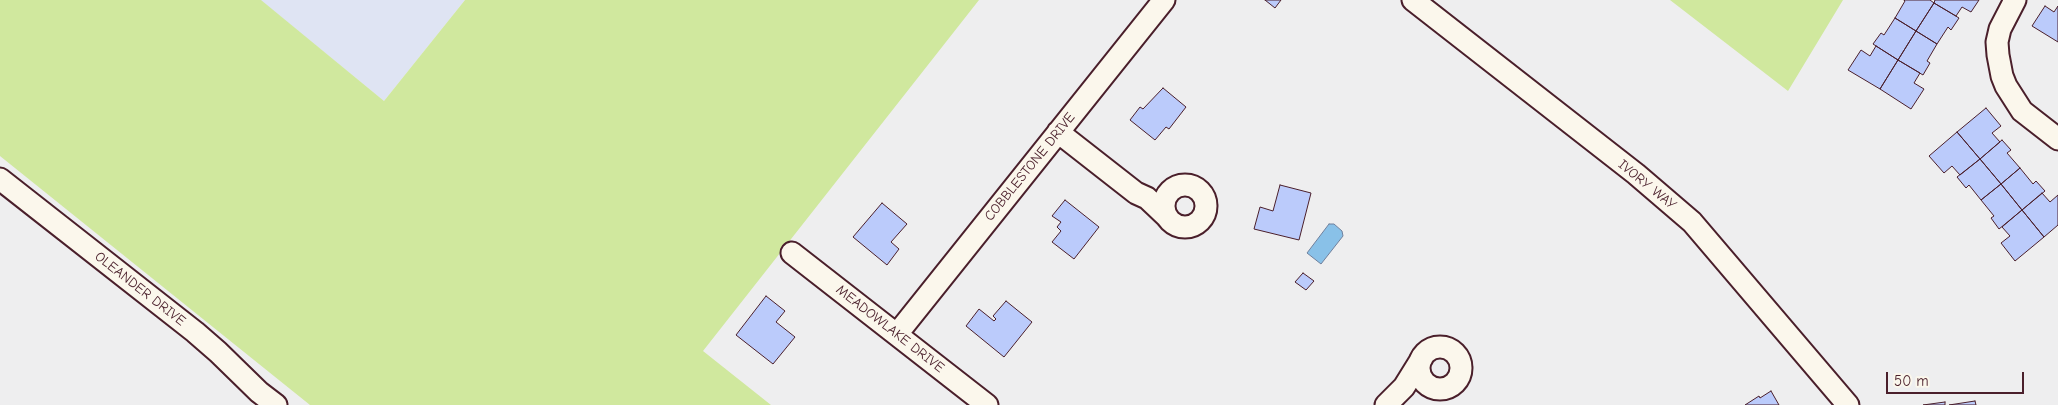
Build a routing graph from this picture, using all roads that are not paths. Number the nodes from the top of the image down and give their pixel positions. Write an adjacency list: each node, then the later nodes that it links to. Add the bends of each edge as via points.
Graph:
1 (1164, 0): 4 (street, COBBLESTONE DRIVE)
2 (1413, 0): 18 (street, IVORY WAY, via 1692,222)
3 (2015, 0): 5 (street, via 2000,29 1998,56 2002,76 2017,104)
4 (1058, 132): 8 (street); 11 (street, COBBLESTONE DRIVE)
5 (2058, 139)
6 (0, 178): 15 (street, OLEANDER DRIVE, via 195,332)
7 (1172, 190): 8 (street); 9 (street, via 1164,202); 9 (street, via 1192,186 1203,195 1206,208 1201,220 1189,227 1176,226)
8 (1146, 198): 9 (street)
9 (1166, 216)
10 (792, 253): 11 (street, MEADOWLAKE DRIVE)
11 (897, 334): 16 (street, MEADOWLAKE DRIVE)
12 (1423, 356): 13 (street, via 1421,376); 13 (street, via 1441,346 1454,352 1461,363 1456,382 1444,388); 14 (street)
13 (1431, 386): 14 (street)
14 (1404, 387): 17 (street)
15 (276, 405)
16 (987, 405)
17 (1386, 405)
18 (1848, 405)

